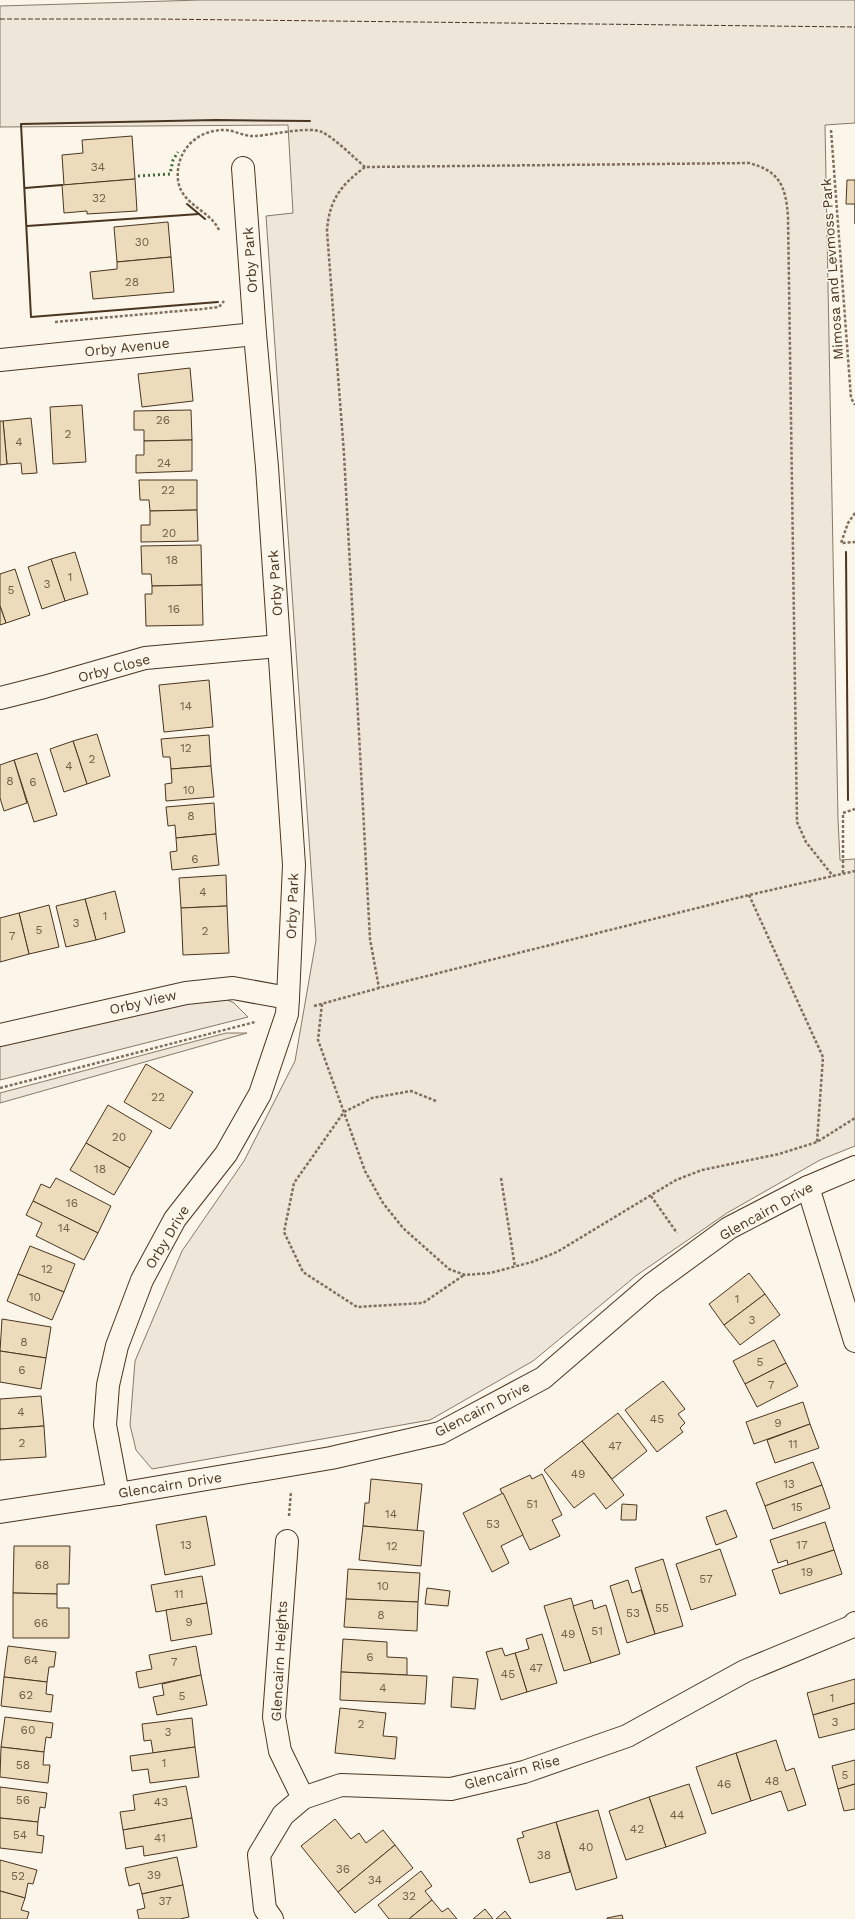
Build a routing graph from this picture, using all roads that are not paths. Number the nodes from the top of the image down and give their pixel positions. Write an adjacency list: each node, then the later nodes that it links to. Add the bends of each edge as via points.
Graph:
1 (243, 168): 2 (street, Orby Park)
2 (255, 334): 3 (street, Orby Avenue); 4 (street, Orby Park)
3 (0, 360)
4 (279, 646): 5 (street, Orby Close, via 145,658); 6 (street, Orby Park, via 294,865)
5 (0, 698)
6 (288, 1006): 7 (street, Orby View, via 233,988 186,993); 11 (street, Orby Drive, via 260,1094 226,1154 175,1219 142,1280 117,1346 108,1385 106,1425)
7 (0, 1035)
8 (855, 1167): 9 (street, Glencairn Drive)
9 (808, 1187): 10 (street); 11 (street, Glencairn Drive, via 729,1228 650,1285 543,1378 440,1433 331,1458)
10 (855, 1341)
11 (118, 1494): 12 (street, Glencairn Drive)
12 (0, 1512)
13 (287, 1541): 15 (street, Glencairn Heights, via 274,1717 280,1752)
14 (855, 1623): 15 (street, Glencairn Rise, via 745,1670 627,1736 524,1772 451,1789 341,1785)
15 (303, 1798): 16 (street, Glencairn Rise, via 283,1814 260,1855 264,1909)
16 (272, 1919)

